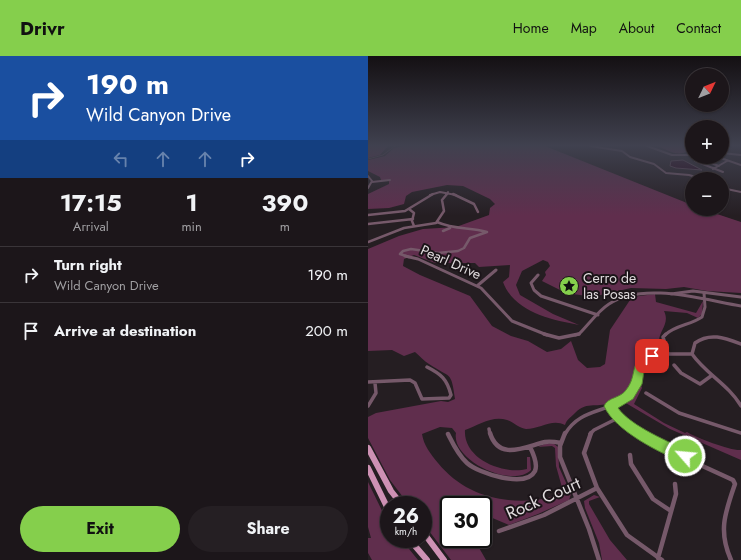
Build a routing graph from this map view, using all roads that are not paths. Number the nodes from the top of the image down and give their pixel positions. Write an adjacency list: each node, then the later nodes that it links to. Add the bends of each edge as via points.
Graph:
1 (661, 170): 4 (street, via 666,173)
2 (715, 170): 3 (street)
3 (723, 172)
4 (685, 175)
5 (368, 176): 7 (street)
6 (390, 180): 7 (street)
7 (372, 182): 8 (street)
8 (368, 188)
9 (729, 189): 11 (street)
10 (448, 192): 13 (street, via 434,193); 15 (street, via 468,200 476,206); 18 (street, via 442,200 445,209)
11 (741, 192)
12 (418, 196): 13 (street)
13 (424, 198): 14 (street)
14 (409, 209): 16 (street, via 392,214); 17 (street, via 414,213)
15 (478, 212)
16 (368, 215)
17 (413, 219): 19 (street); 20 (street)
18 (437, 222): 20 (street); 21 (street, Pearl Drive)
19 (368, 224)
20 (414, 226): 23 (street)
21 (450, 228): 22 (street); 26 (street, Pearl Drive, via 487,232 468,240 464,248 458,251 438,253 411,249 400,254 411,256)
22 (442, 232)
23 (368, 242)
24 (496, 270): 26 (street)
25 (538, 275): 32 (street, via 531,283 535,291 556,302)
26 (477, 286): 32 (street, Pearl Drive, via 488,294 512,321 550,337 566,338 579,334)
27 (704, 293): 28 (street, via 685,291); 29 (street); 30 (street)
28 (671, 294): 30 (street, Pearl Drive); 32 (street, Pearl Drive, via 648,292 622,298 609,304)
29 (741, 297)
30 (705, 300): 31 (street, Pearl Drive); 34 (street, via 705,310 700,318 667,332 663,337)
31 (741, 306)
32 (598, 315)
33 (741, 344): 35 (street, via 723,337 704,338 695,343)
34 (668, 354): 35 (street); 43 (street, via 645,358 640,364 636,384 629,396)
35 (692, 354): 38 (street, via 697,363)
36 (674, 365): 38 (street, via 681,374 700,384)
37 (427, 367): 40 (street, via 448,380 451,395 449,398 422,399 415,383 410,380)
38 (711, 376): 44 (street, via 735,396)
39 (368, 382): 40 (street)
40 (375, 383): 42 (street, via 376,394)
41 (646, 394): 47 (street, via 680,413)
42 (368, 406)
43 (610, 406): 45 (street); 49 (street, via 587,412 573,422)
44 (741, 406)
45 (618, 418): 55 (street, via 594,430 586,443 586,462); 67 (street, via 649,438 733,480 735,484 722,522 723,540)
46 (490, 429): 50 (street, via 489,436 498,446 520,450)
47 (741, 433)
48 (448, 434): 50 (street, via 461,456 471,466 500,478 529,477 534,474 536,470)
49 (561, 443): 50 (street, via 543,443); 58 (street, via 559,454)
50 (530, 447)
51 (368, 448): 57 (main road)
52 (630, 455): 59 (street, via 631,464 653,499)
53 (368, 468): 56 (main road)
54 (675, 484): 59 (street, via 676,494)
55 (597, 488): 58 (street, Rock Court); 63 (street, via 627,535)
56 (382, 496)
57 (396, 496)
58 (575, 500): 60 (street, Rock Court, via 544,515); 66 (street, via 593,539)
59 (672, 511): 63 (street)
60 (499, 531)
61 (432, 544): 65 (main road)
62 (417, 548): 64 (main road)
63 (660, 559)
64 (427, 560)
65 (444, 560)
66 (599, 560)
67 (731, 560)

